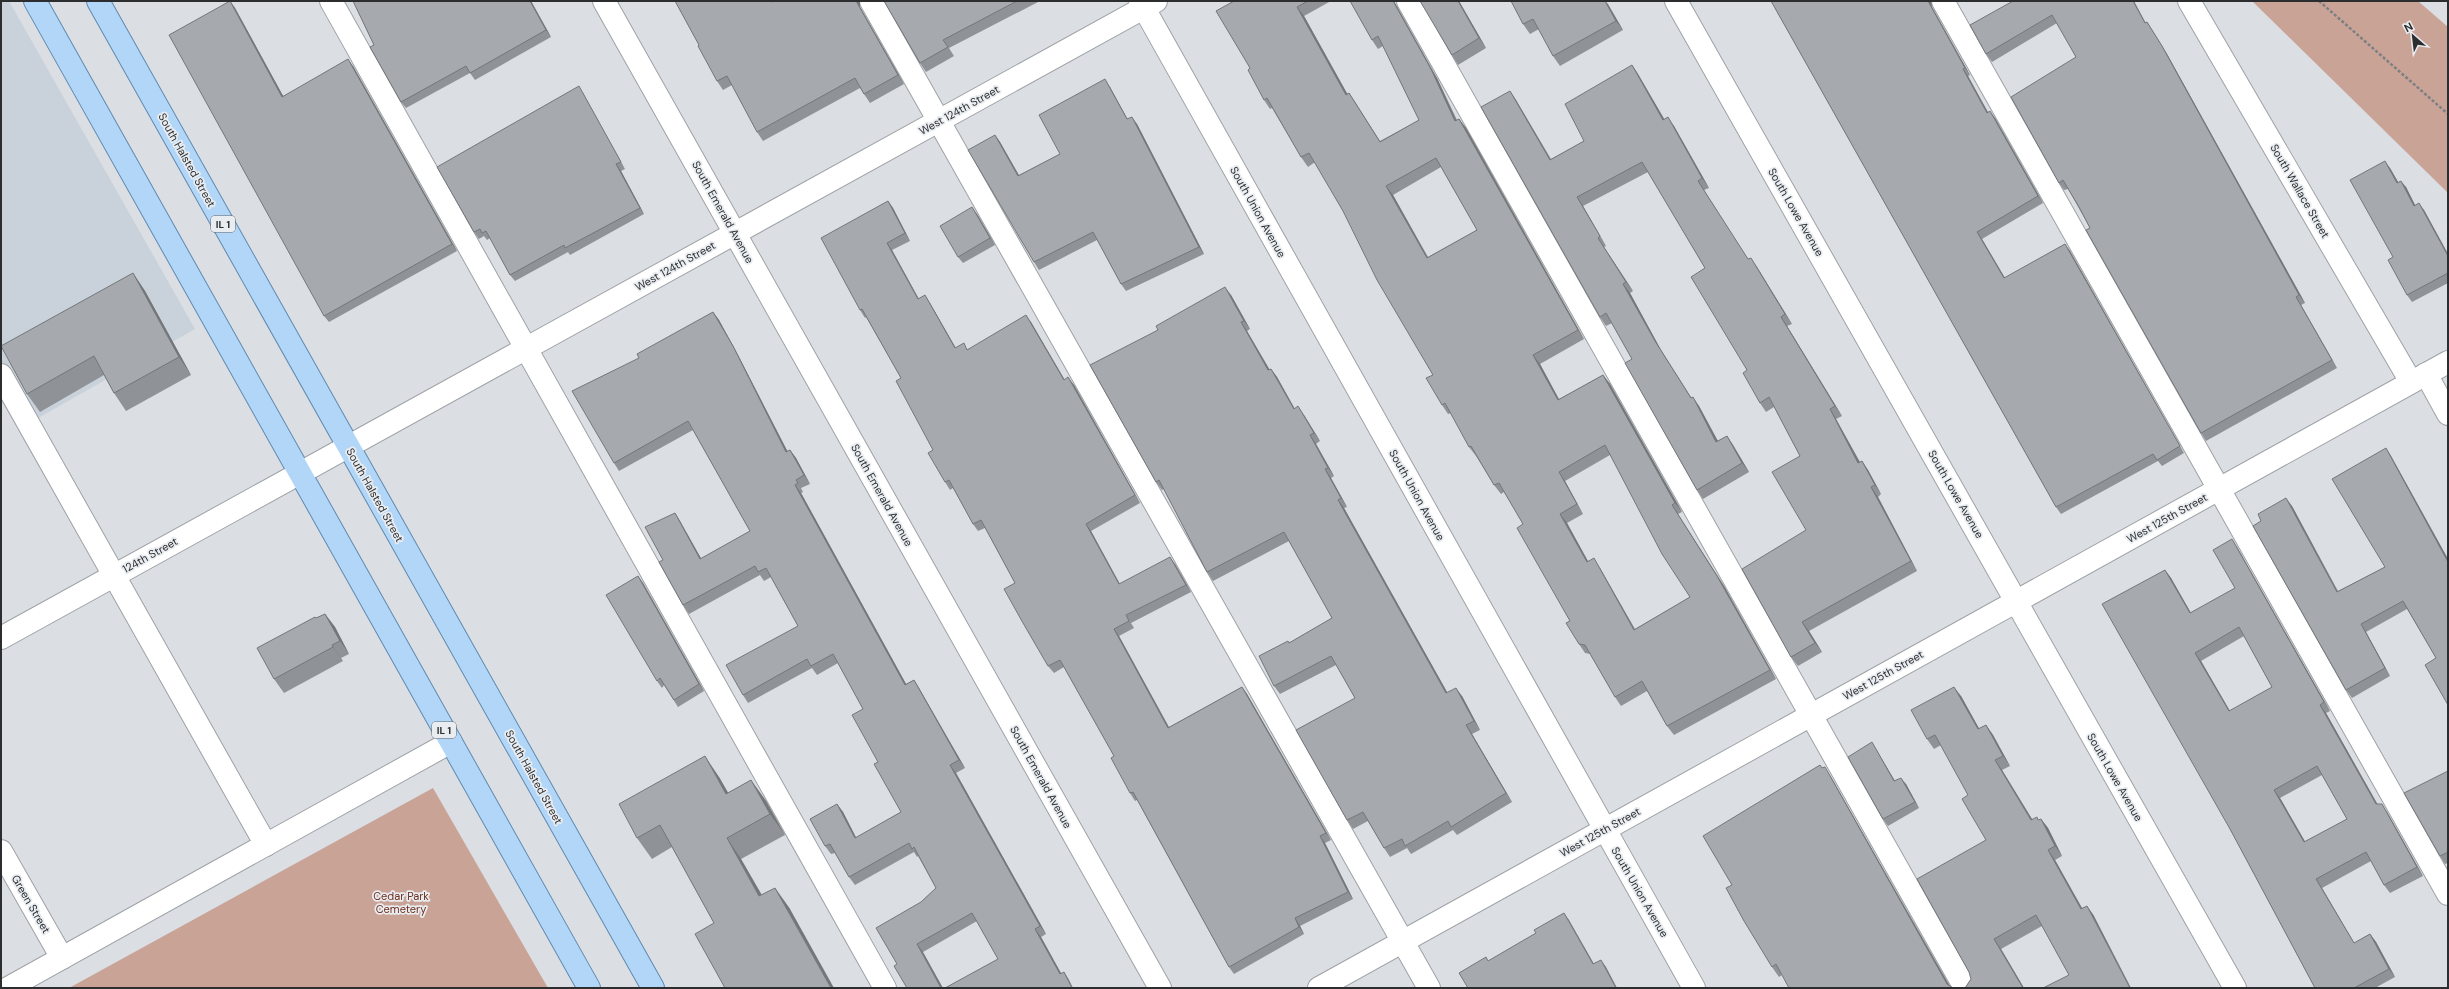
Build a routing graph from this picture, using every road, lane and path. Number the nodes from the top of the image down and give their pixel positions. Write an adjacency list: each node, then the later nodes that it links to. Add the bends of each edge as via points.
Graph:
1 (36, 1): 21 (main road, IL 1)
2 (98, 1): 20 (main road, South Halsted Street / IL 1)
3 (331, 1): 15 (street)
4 (604, 1): 14 (street, South Emerald Avenue)
5 (871, 1): 13 (street)
6 (1408, 1): 26 (street)
7 (1676, 1): 24 (street, South Lowe Avenue)
8 (1943, 1): 22 (street)
9 (2189, 1): 18 (street, South Wallace Street)
10 (2319, 1): 12 (path)
11 (1147, 3): 13 (street, West 124th Street); 28 (street, South Union Avenue)
12 (2448, 114)
13 (939, 121): 14 (street, West 124th Street); 32 (street)
14 (735, 233): 15 (street, West 124th Street); 38 (street, South Emerald Avenue)
15 (526, 348): 20 (street, West 124th Street); 37 (street)
16 (2448, 362): 18 (street, West 125th Street)
17 (1, 375): 23 (street)
18 (2418, 378): 19 (street, South Wallace Street); 22 (street, West 125th Street)
19 (2448, 414)
20 (348, 446): 21 (street, West 124th Street); 36 (main road, South Halsted Street / IL 1)
21 (300, 472): 23 (street, 124th Street); 27 (main road, IL 1)
22 (2219, 489): 24 (street, West 125th Street); 31 (street)
23 (114, 575): 25 (street, 124th Street); 29 (street)
24 (2016, 601): 26 (street, West 125th Street); 43 (street, South Lowe Avenue)
25 (1, 638)
26 (1811, 715): 28 (street, West 125th Street); 42 (street)
27 (451, 742): 29 (street); 35 (main road, IL 1)
28 (1604, 830): 32 (street, West 125th Street); 41 (street, South Union Avenue)
29 (266, 845): 33 (street)
30 (1, 851): 33 (street, Green Street)
31 (2448, 894)
32 (1403, 942): 39 (street, West 125th Street); 40 (street)
33 (62, 958): 34 (street)
34 (8, 988)
35 (588, 988)
36 (653, 988)
37 (886, 988)
38 (1160, 988)
39 (1319, 988)
40 (1429, 988)
41 (1694, 988)
42 (1965, 988)
43 (2235, 988)

